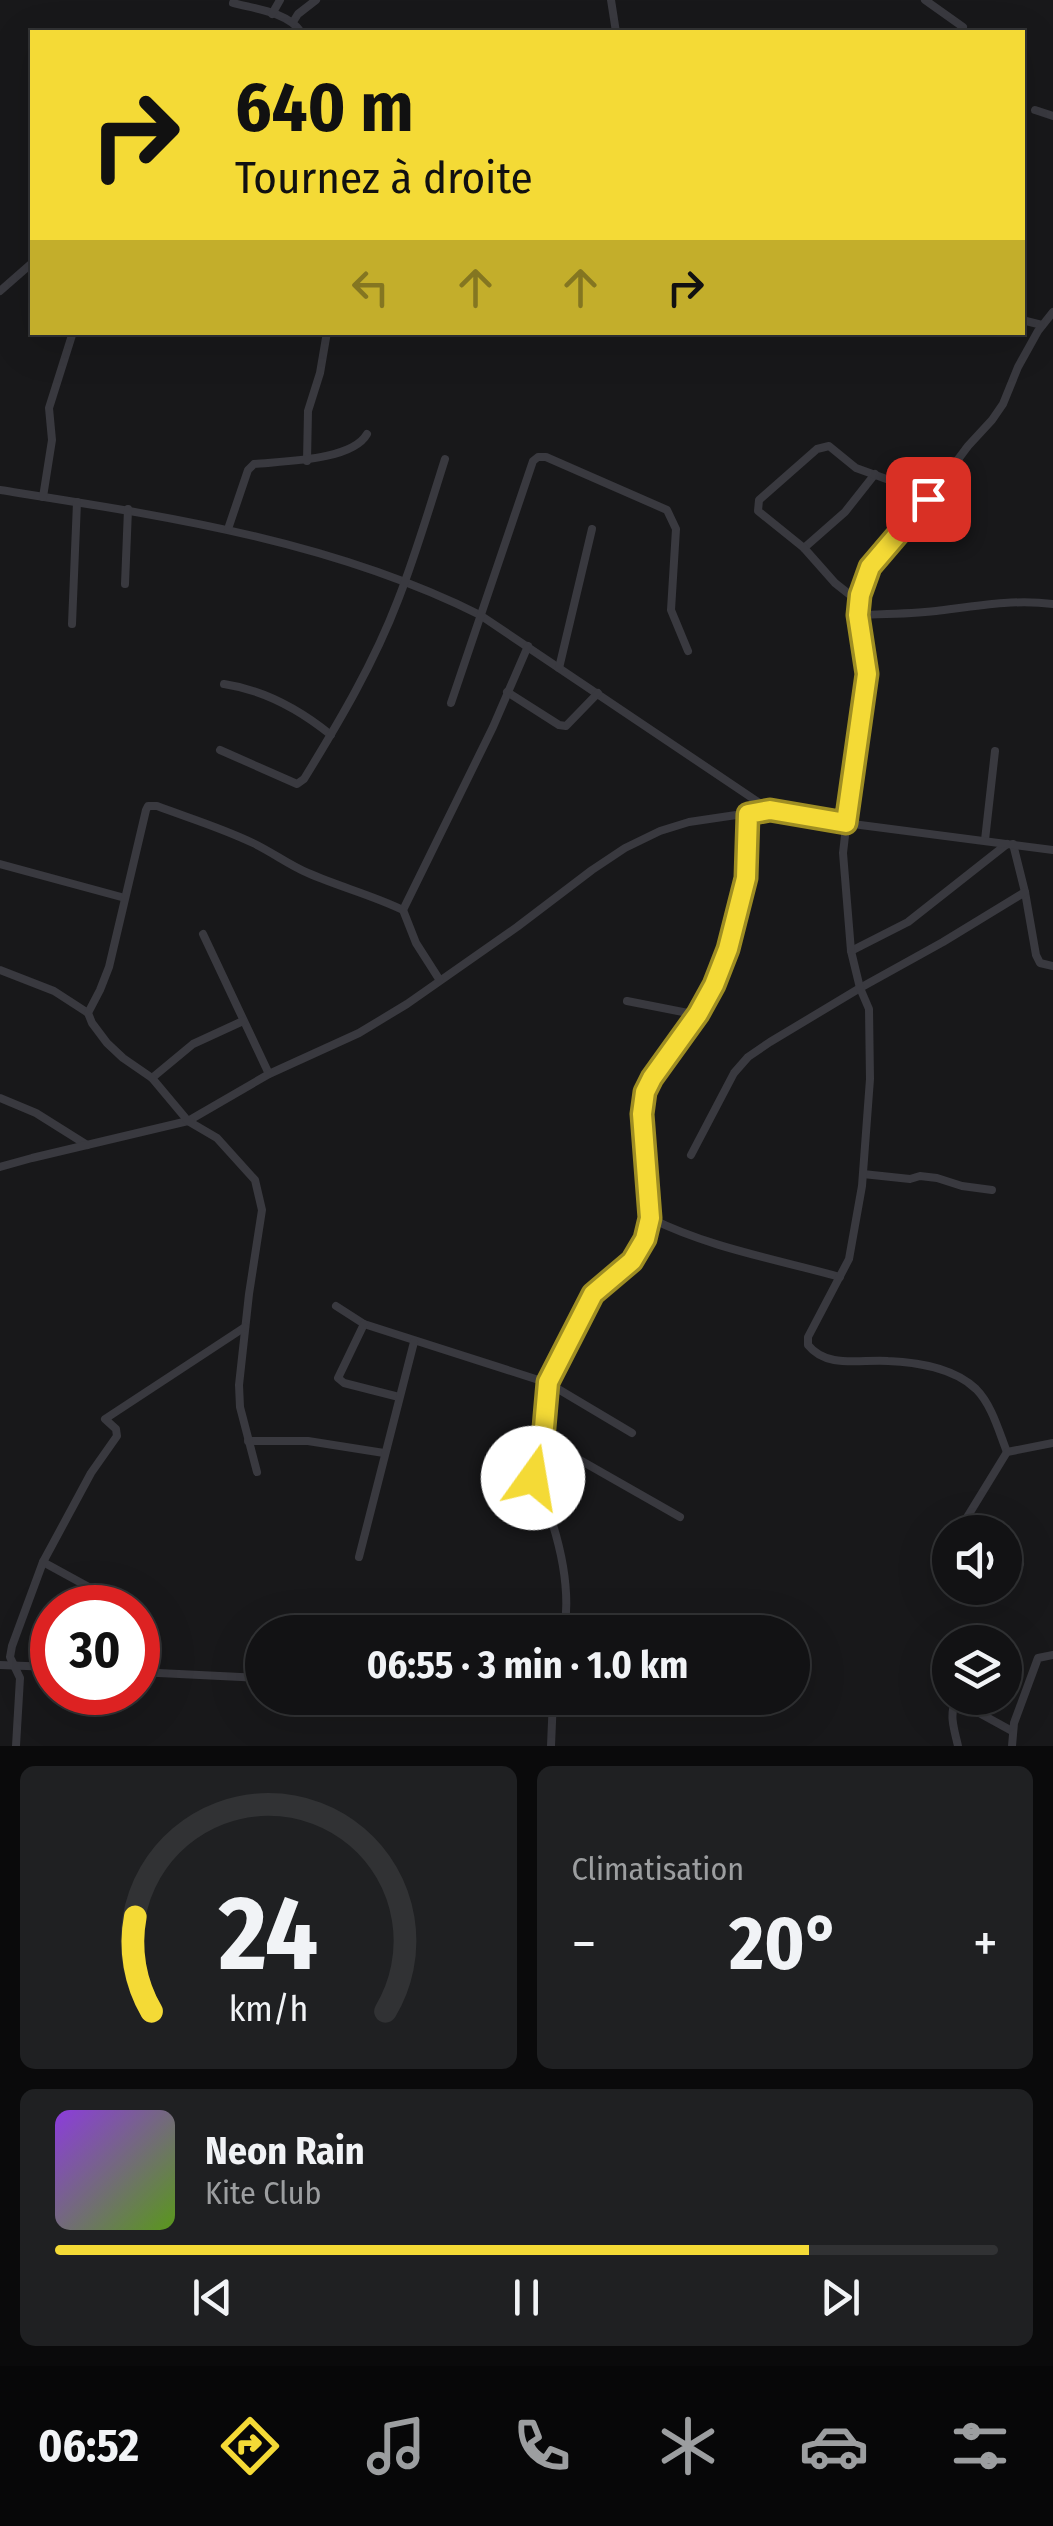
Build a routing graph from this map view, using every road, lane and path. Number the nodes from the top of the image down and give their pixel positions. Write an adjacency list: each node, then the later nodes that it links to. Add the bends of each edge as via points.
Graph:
1 (280, 0): 6 (street)
2 (316, 0): 7 (street)
3 (610, 0): 10 (street)
4 (925, 0): 8 (street)
5 (233, 3): 6 (street)
6 (272, 14): 7 (street)
7 (293, 22): 9 (street)
8 (962, 27)
9 (299, 30)
10 (616, 30)
11 (1035, 110): 12 (street)
12 (1053, 116)
13 (30, 265): 14 (street)
14 (0, 291)
15 (1053, 312): 17 (street)
16 (1025, 321): 17 (street)
17 (1042, 325): 26 (street, via 1003,404)
18 (71, 335): 25 (street, via 49,408 52,440)
19 (326, 335): 22 (street, via 308,411)
20 (368, 434): 22 (street, via 356,446)
21 (445, 459): 32 (street)
22 (307, 461): 29 (street, via 254,464)
23 (875, 474): 26 (street); 31 (street); 31 (street, via 823,446 759,500 758,511)
24 (0, 490): 25 (street)
25 (43, 497): 27 (street)
26 (928, 499): 34 (street, via 870,567)
27 (77, 502): 28 (street); 38 (street)
28 (128, 509): 29 (street); 33 (street)
29 (228, 529): 32 (street)
30 (592, 529): 41 (street)
31 (804, 548): 34 (street)
32 (405, 581): 36 (street); 46 (street)
33 (125, 584)
34 (859, 602): 37 (street)
35 (1053, 604): 37 (street, via 999,602)
36 (480, 615): 39 (street); 40 (street, via 533,461 546,457 667,510 676,529 671,610); 45 (street)
37 (858, 615): 51 (street, via 867,674)
38 (72, 624)
39 (528, 646): 41 (street); 43 (street)
40 (688, 651)
41 (560, 668): 44 (street)
42 (224, 684): 46 (street, via 277,700)
43 (507, 692): 44 (street, via 566,726); 58 (street)
44 (598, 694): 49 (street)
45 (450, 703)
46 (331, 735): 47 (street, via 297,784)
47 (220, 750)
48 (994, 750): 52 (street)
49 (770, 810): 50 (street); 51 (street)
50 (748, 814): 63 (street, via 689,822 626,848); 67 (street, via 738,916)
51 (846, 823): 52 (street); 60 (street)
52 (985, 840): 53 (street)
53 (1010, 844): 54 (street); 56 (street); 60 (street, via 908,922)
54 (1053, 850)
55 (0, 864): 57 (street)
56 (1025, 892): 61 (street, via 1036,955); 64 (street)
57 (126, 898): 58 (street, via 148,806 158,806); 66 (street)
58 (403, 910): 63 (street)
59 (204, 934): 68 (street)
60 (851, 952): 64 (street)
61 (1053, 966)
62 (0, 971): 66 (street)
63 (439, 979): 69 (street, via 359,1033)
64 (860, 988): 74 (street, via 748,1058); 76 (street, via 870,1018)
65 (627, 1001): 67 (street)
66 (88, 1012): 70 (street, via 107,1043)
67 (698, 1014): 78 (street, via 645,1092)
68 (243, 1020): 69 (street); 70 (street, via 193,1044)
69 (269, 1074): 72 (street)
70 (152, 1078): 72 (street)
71 (0, 1098): 73 (street)
72 (188, 1121): 73 (street); 82 (street, via 217,1138 255,1180 260,1197)
73 (87, 1144): 75 (street)
74 (691, 1154)
75 (1, 1170)
76 (863, 1174): 77 (street, via 920,1176); 79 (street)
77 (992, 1190)
78 (650, 1218): 79 (street, via 722,1247); 84 (street, via 640,1250 593,1294)
79 (840, 1278): 90 (street, via 808,1336 810,1349 834,1361 912,1363 958,1377 989,1409)
80 (336, 1306): 81 (street)
81 (364, 1324): 83 (street); 85 (street, via 338,1378)
82 (245, 1327): 88 (street, via 240,1398); 96 (street, via 105,1419 116,1436)
83 (414, 1342): 84 (street); 85 (street)
84 (548, 1382): 86 (street); 87 (street)
85 (399, 1397): 91 (street)
86 (632, 1433)
87 (543, 1439): 94 (street); 98 (street, via 533,1478 554,1526)
88 (248, 1441): 91 (street, via 308,1441); 92 (street)
89 (1053, 1443): 90 (street)
90 (1007, 1452): 93 (street)
91 (384, 1454): 95 (street)
92 (256, 1472)
93 (968, 1515)
94 (680, 1517)
95 (360, 1556)
96 (43, 1562): 97 (street); 101 (street, via 12,1646)
97 (84, 1585)
98 (566, 1615)
99 (1053, 1656): 106 (street, via 1038,1658)
100 (0, 1664): 101 (street)
101 (14, 1666): 102 (street); 107 (street, via 20,1678)
102 (30, 1667)
103 (160, 1673): 104 (street)
104 (245, 1677)
105 (552, 1715): 108 (street)
106 (1012, 1731): 109 (street, via 955,1703); 110 (street)
107 (16, 1746)
108 (551, 1746)
109 (958, 1746)
110 (1012, 1746)

